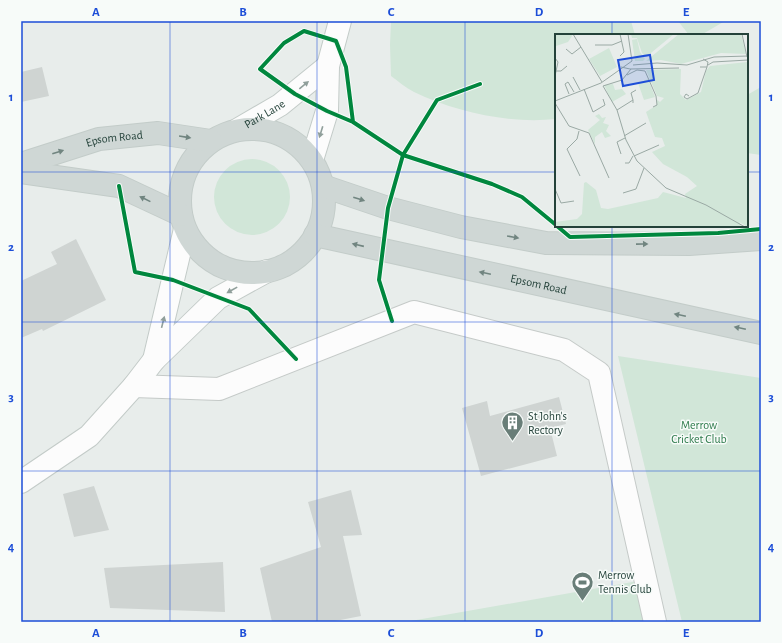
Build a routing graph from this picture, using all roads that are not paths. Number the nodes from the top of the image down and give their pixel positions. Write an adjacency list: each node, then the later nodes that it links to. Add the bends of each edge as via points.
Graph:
1 (340, 21): 2 (street)
2 (328, 66): 3 (street, Park Lane, one-way to 2, via 280,105); 5 (street, one-way to 5, via 327,111)
3 (237, 130): 4 (main road); 5 (main road, via 258,128 279,134 297,144)
4 (211, 141): 6 (main road, Epsom Road, one-way to 4, via 99,139 158,133); 9 (main road, via 195,155 184,173 179,194)
5 (312, 160): 8 (main road)
6 (21, 164)
7 (21, 172): 9 (main road, one-way to 7, via 119,186)
8 (323, 186): 10 (main road, via 322,219); 11 (main road, one-way to 11, via 381,206 461,227 546,243 689,244)
9 (183, 222): 12 (main road, via 198,250 218,265 242,272); 14 (street, one-way to 9)
10 (315, 236): 12 (main road, via 303,252 286,264); 13 (main road, Epsom Road, one-way to 10)
11 (761, 239)
12 (267, 271): 14 (street, one-way to 14, via 218,298)
13 (761, 333)
14 (154, 360): 15 (street)
15 (134, 386): 16 (street, via 89,436); 17 (street, via 219,389 414,312 564,350 600,373)
16 (21, 482)
17 (655, 622)

